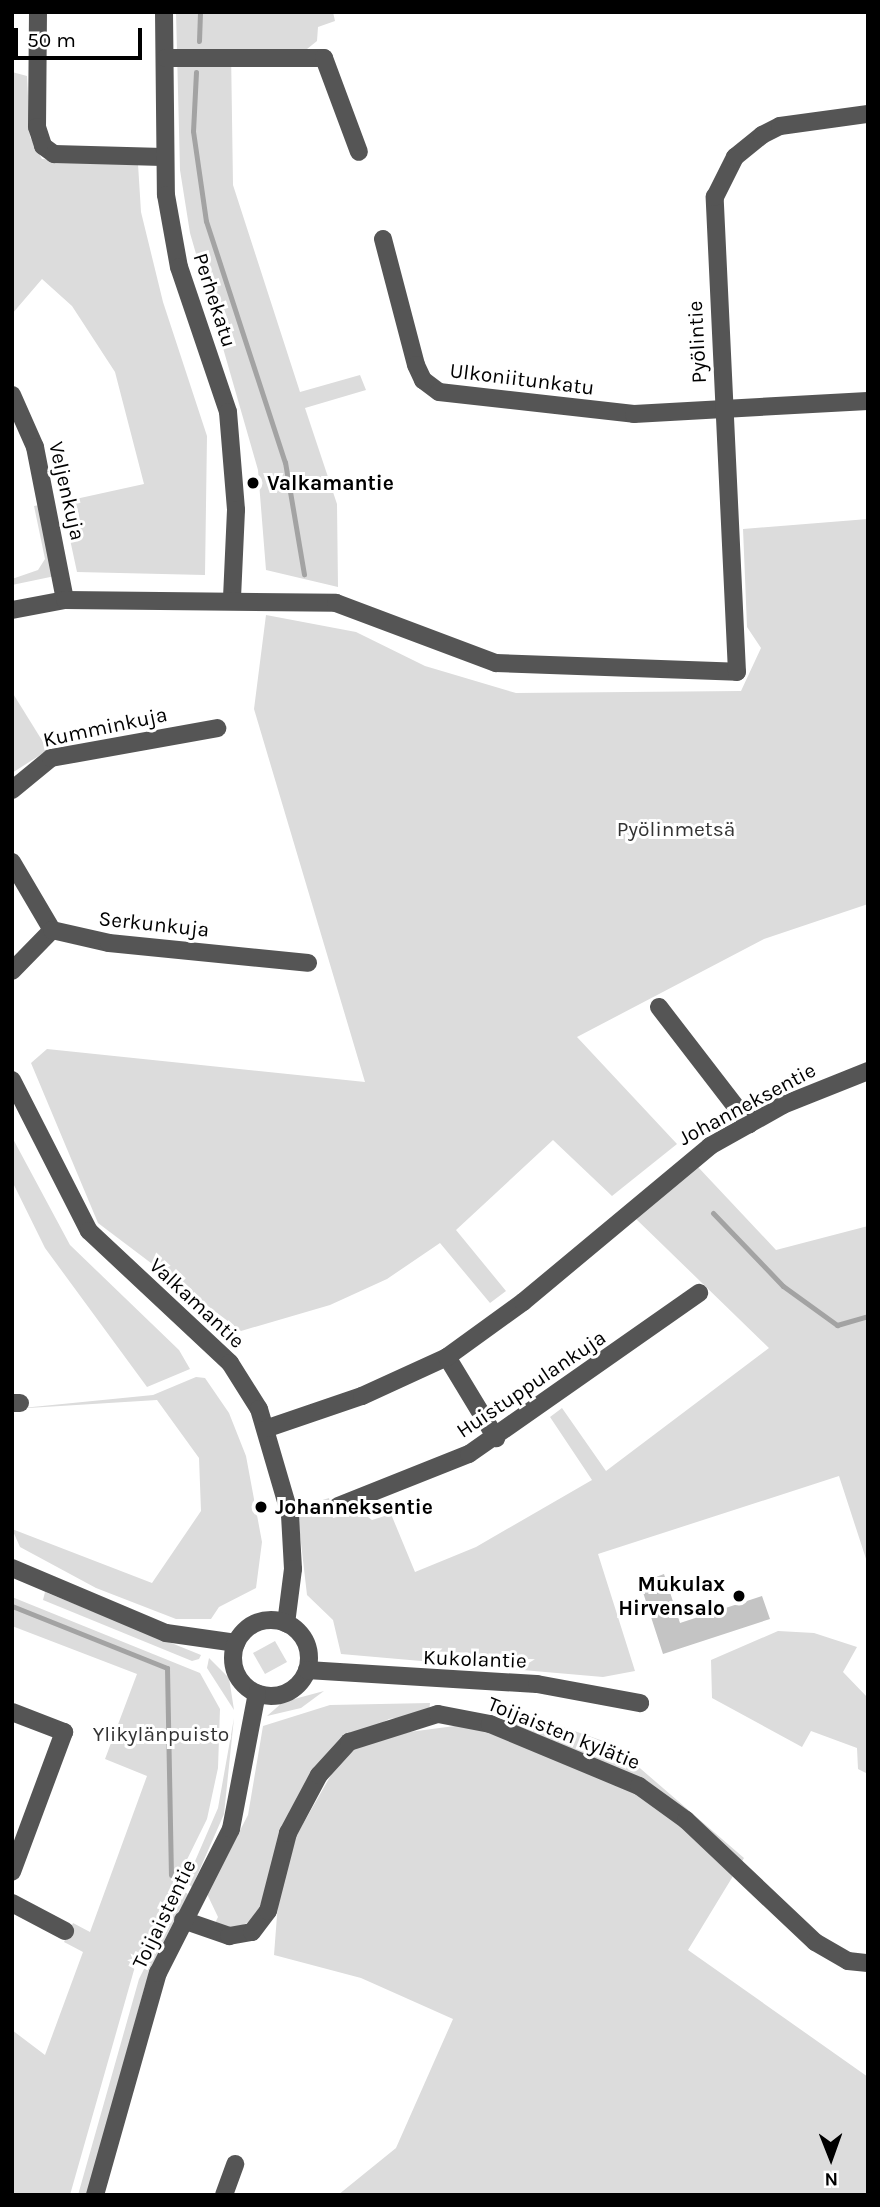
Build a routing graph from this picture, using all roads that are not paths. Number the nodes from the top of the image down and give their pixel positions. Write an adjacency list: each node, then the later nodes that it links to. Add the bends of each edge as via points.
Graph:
1 (38, 12): 6 (street, via 37,127 43,146 54,154)
2 (164, 12): 3 (street, Perhekatu)
3 (166, 58): 5 (street, via 324,58); 6 (street, Perhekatu)
4 (868, 114): 10 (street, Pyölintie, via 780,126 747,145 721,181 713,217)
5 (359, 152)
6 (163, 157): 11 (street, Perhekatu, via 173,243 232,436)
7 (383, 239): 10 (street, Ulkoniitunkatu, via 416,365 439,392 572,410)
8 (12, 395): 12 (street, Veljenkuja, via 35,447)
9 (868, 401): 10 (street, Ulkoniitunkatu)
10 (724, 414): 11 (street, Pyölintie, via 737,672 496,663 336,603)
11 (232, 599): 12 (street)
12 (65, 600): 13 (street)
13 (12, 610)
14 (217, 728): 15 (street, Kumminkuja, via 51,758)
15 (12, 790)
16 (12, 862): 17 (street)
17 (52, 930): 18 (street, Serkunkuja, via 109,943); 19 (street)
18 (308, 963)
19 (12, 971)
20 (659, 1007): 23 (street)
21 (868, 1071): 23 (street, Johanneksentie)
22 (12, 1080): 26 (street, Valkamantie, via 89,1231 230,1363)
23 (749, 1124): 25 (street, Johanneksentie, via 656,1185 523,1302)
24 (699, 1293): 27 (street, Huistuppulankuja)
25 (447, 1357): 26 (street, Johanneksentie, via 362,1396); 27 (street)
26 (268, 1428): 30 (street, Valkamantie, via 293,1544)
27 (496, 1438): 28 (street, Huistuppulankuja, via 435,1471)
28 (338, 1506)
29 (12, 1568): 31 (street, via 166,1633)
30 (286, 1624): 31 (street, via 258,1623); 32 (street, via 305,1643)
31 (236, 1643): 33 (street, via 234,1668)
32 (307, 1670): 33 (street, via 287,1693); 34 (street, Kukolantie, via 537,1684)
33 (257, 1693): 38 (street, Toijaistentie, via 231,1829)
34 (640, 1703)
35 (12, 1712): 36 (street, via 64,1732)
36 (12, 1872)
37 (12, 1903): 39 (street)
38 (183, 1920): 40 (street, Toijaisten kylätie, via 229,1936 252,1932 268,1911 288,1833 320,1775 349,1742 438,1714 490,1724 639,1786 686,1820 815,1941 848,1961); 42 (street, Toijaistentie, via 158,1973)
39 (65, 1931)
40 (868, 1964)
41 (235, 2164): 43 (street)
42 (95, 2195)
43 (224, 2195)

